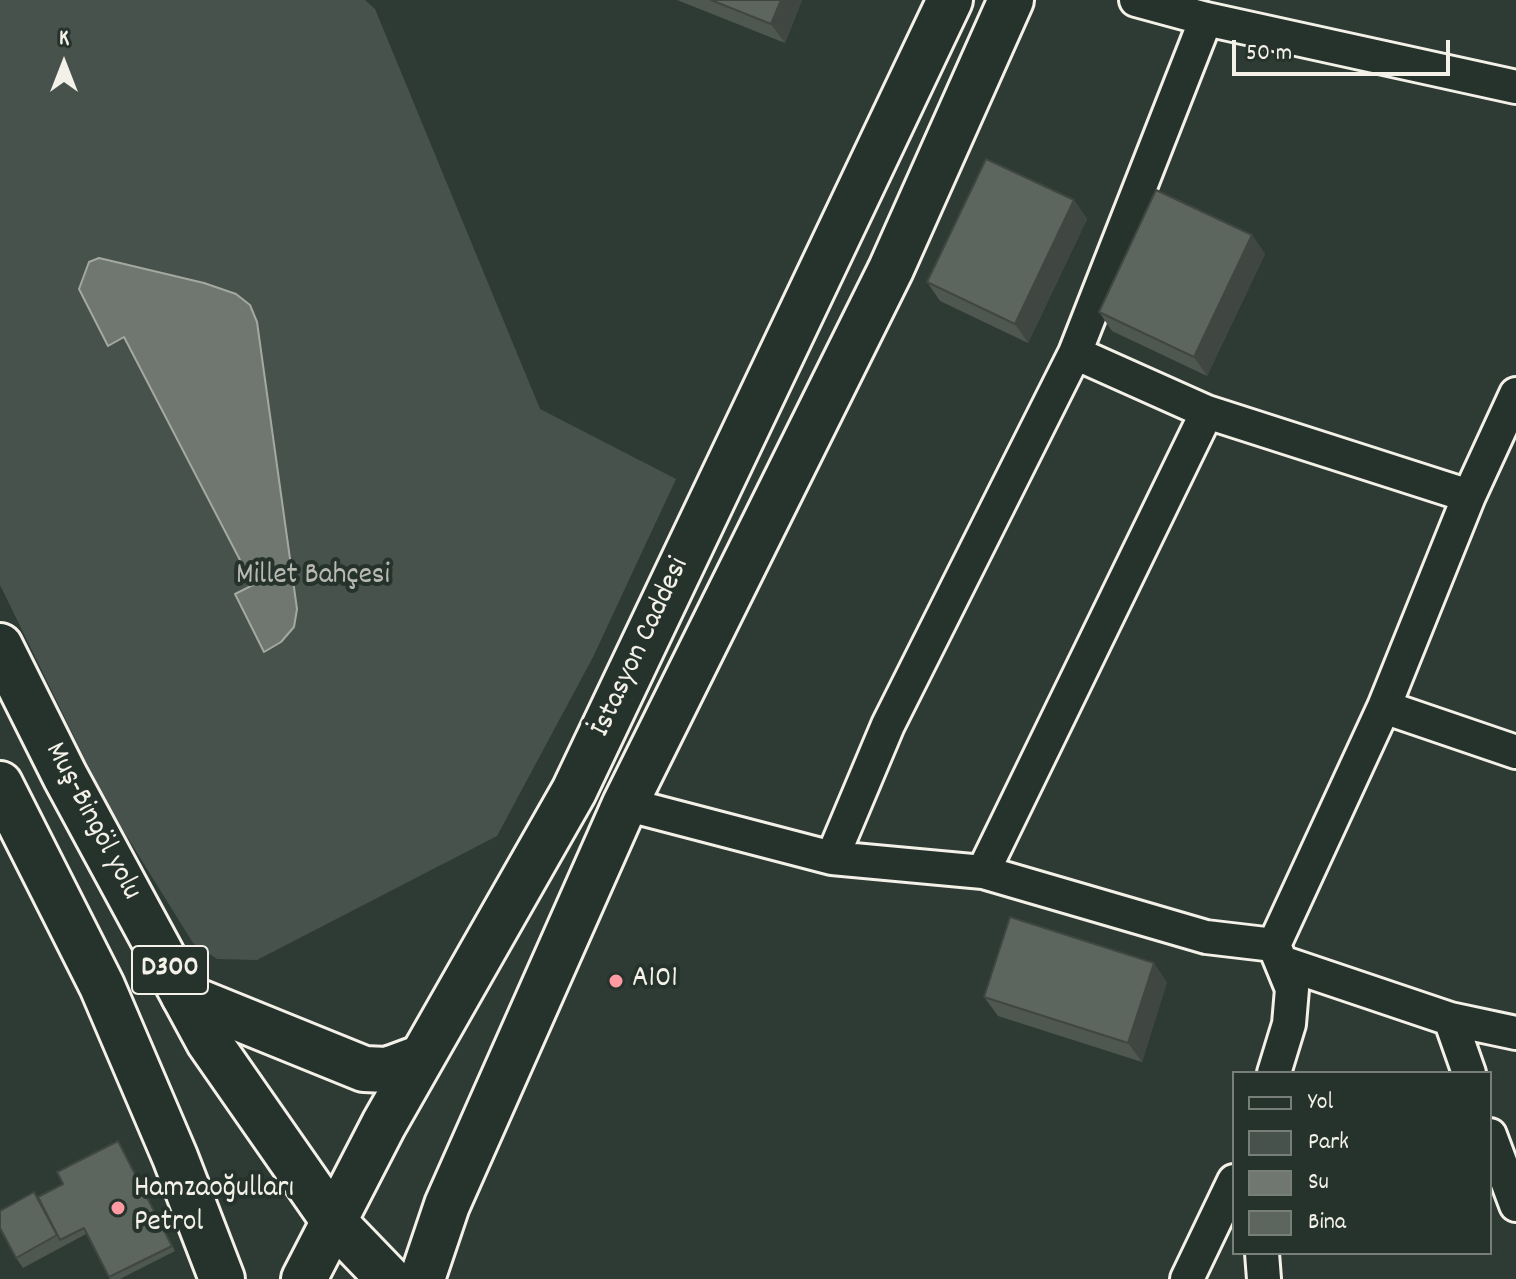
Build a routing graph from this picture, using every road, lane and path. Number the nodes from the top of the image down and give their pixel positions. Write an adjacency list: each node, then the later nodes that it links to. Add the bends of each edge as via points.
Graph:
1 (950, 0): 21 (main road, İstasyon Caddesi, via 574,791)
2 (1011, 0): 14 (main road, İstasyon Caddesi, via 891,269)
3 (1136, 0): 4 (street)
4 (1206, 19): 5 (street); 6 (street)
5 (1516, 87)
6 (1075, 353): 8 (street); 15 (street, via 888,725)
7 (1513, 409): 9 (street)
8 (1207, 412): 9 (street); 16 (street)
9 (1469, 496): 11 (street)
10 (0, 646): 18 (main road, Muş-Bingöl yolu / D300)
11 (1384, 707): 12 (street); 17 (street)
12 (1516, 752)
13 (0, 784): 30 (main road, Muş-Bingöl yolu / D300, via 102,986)
14 (625, 804): 15 (street); 32 (main road, İstasyon Caddesi, via 447,1205)
15 (832, 858): 16 (street)
16 (983, 872): 17 (street)
17 (1277, 954): 19 (street); 22 (street, via 1292,989 1289,1024)
18 (184, 996): 21 (main road, via 364,1069 387,1070); 27 (main road, Muş-Bingöl yolu / D300, via 209,1042)
19 (1450, 1019): 20 (street); 23 (street)
20 (1516, 1033)
21 (422, 1057): 27 (main road, İstasyon Caddesi)
22 (1275, 1071)
23 (1468, 1071)
24 (1492, 1140): 26 (street)
25 (1232, 1185): 33 (street)
26 (1516, 1205)
27 (335, 1223): 29 (main road, Muş-Bingöl yolu / D300); 31 (main road, İstasyon Caddesi)
28 (1262, 1255): 34 (street)
29 (384, 1274)
30 (222, 1279)
31 (304, 1279)
32 (422, 1279)
33 (1187, 1279)
34 (1264, 1279)

